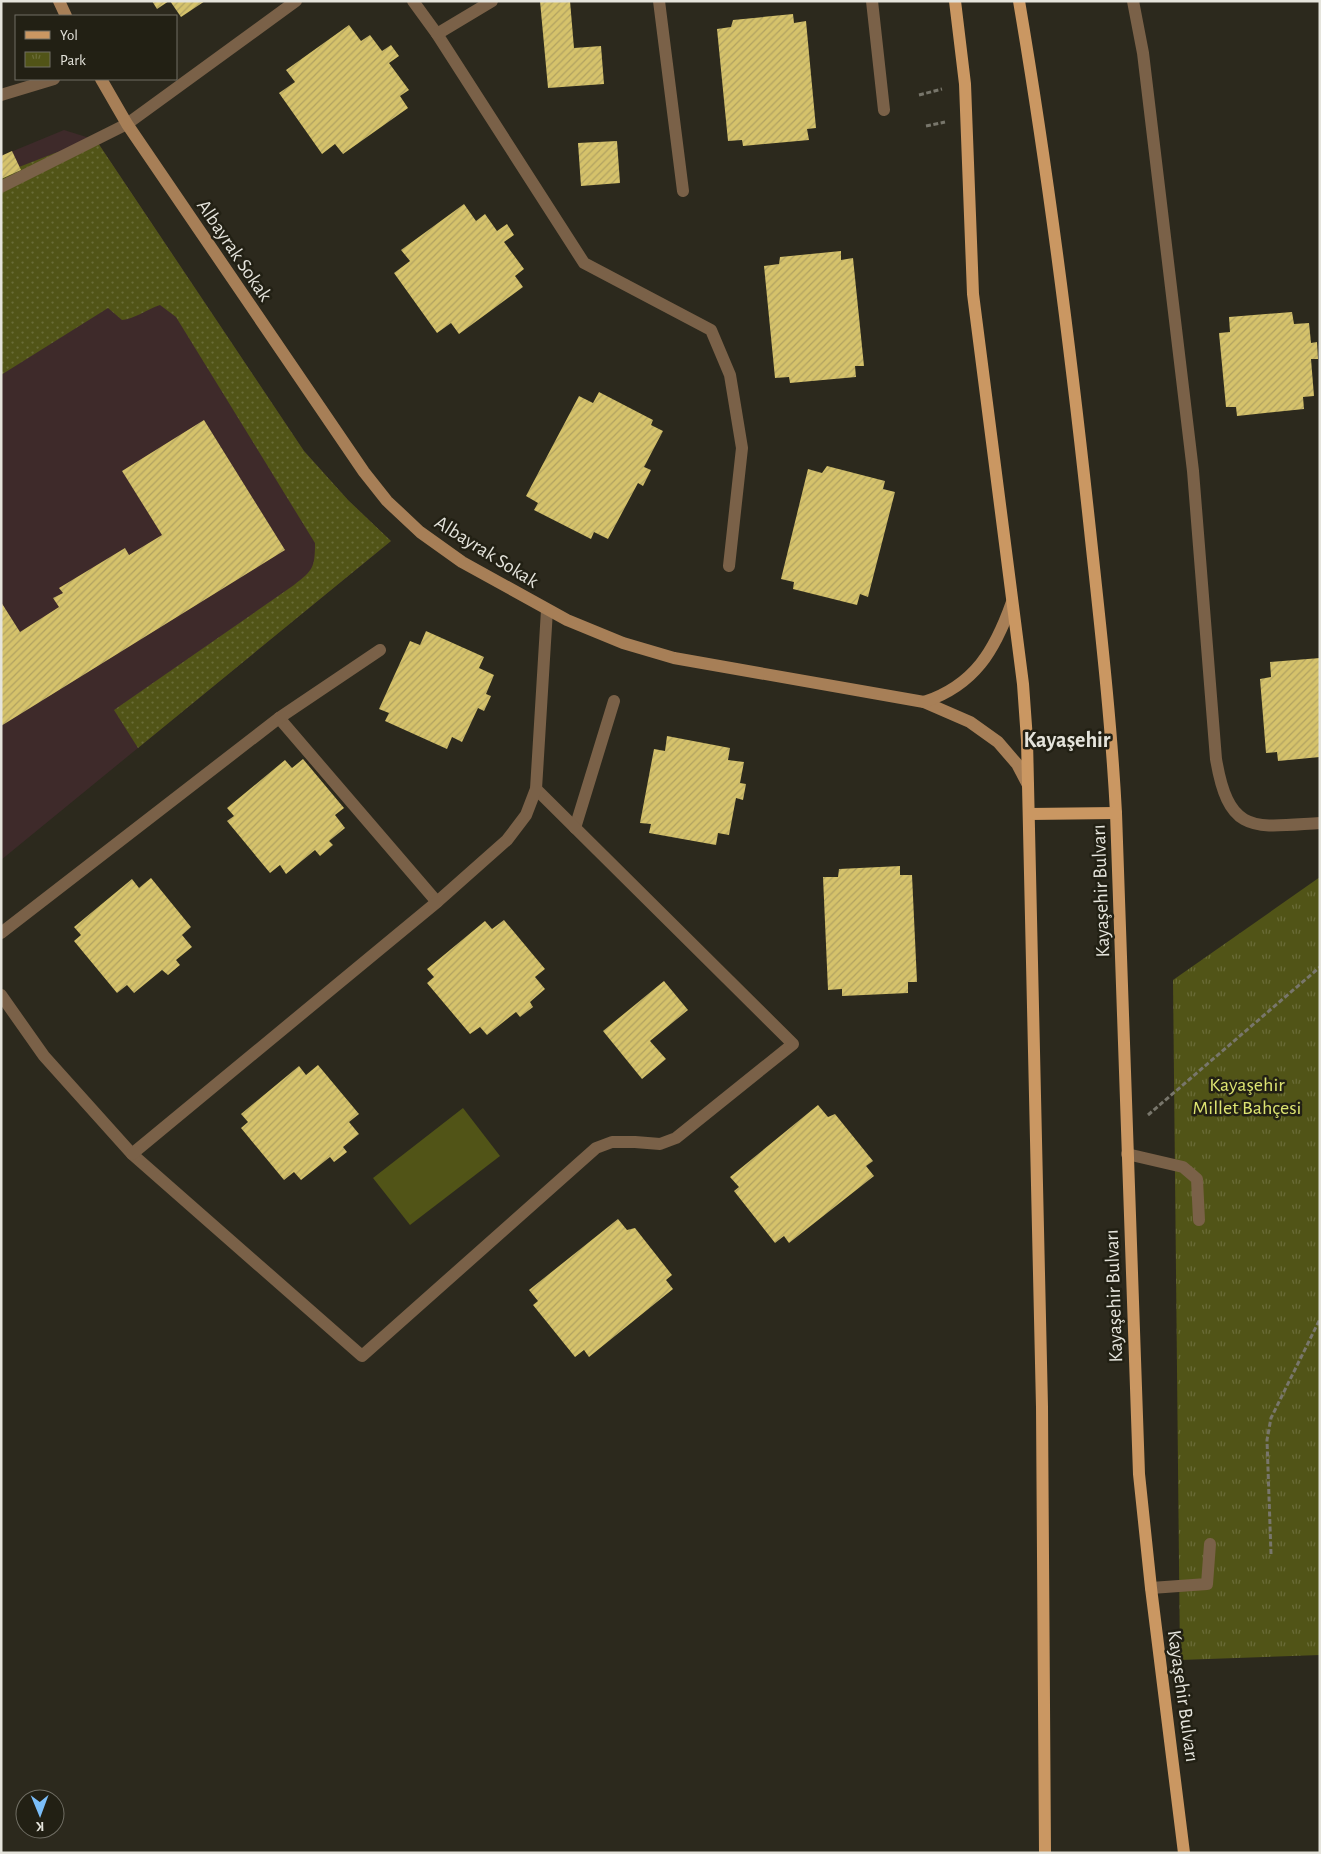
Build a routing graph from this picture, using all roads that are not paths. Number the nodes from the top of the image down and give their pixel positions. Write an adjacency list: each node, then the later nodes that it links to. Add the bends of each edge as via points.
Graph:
1 (59, 1): 10 (street)
2 (296, 1): 16 (street)
3 (413, 1): 11 (street)
4 (492, 1): 11 (street)
5 (659, 1): 18 (street)
6 (872, 1): 15 (street)
7 (955, 1): 20 (main road, via 965,84 973,294)
8 (1019, 1): 28 (main road, Kayaşehir Bulvarı, via 1073,365 1112,735)
9 (1133, 1): 30 (street, via 1143,53 1193,471 1220,782 1226,800 1249,822 1264,826)
10 (66, 15)
11 (437, 34): 19 (street, via 584,263 711,330 730,375 742,448)
12 (51, 80): 14 (street)
13 (102, 80): 16 (street, Albayrak Sokak)
14 (1, 95)
15 (884, 110)
16 (127, 124): 17 (street); 21 (street, Albayrak Sokak, via 387,501 420,532 462,562)
17 (1, 188)
18 (683, 191)
19 (729, 566)
20 (1012, 602): 24 (street, via 992,648 975,672 942,696); 26 (main road, via 1023,684)
21 (547, 610): 24 (street, Albayrak Sokak, via 623,643 674,658); 27 (street)
22 (380, 650): 25 (street)
23 (614, 701): 31 (street)
24 (924, 702): 26 (street, Albayrak Sokak, via 970,722 998,742 1017,764)
25 (279, 718): 32 (street); 33 (street)
26 (1028, 785): 29 (main road)
27 (536, 789): 31 (street); 32 (street, via 526,815 507,840)
28 (1116, 813): 29 (main road); 36 (main road, Kayaşehir Bulvarı)
29 (1029, 814): 40 (main road, via 1042,1398)
30 (1320, 824)
31 (575, 828): 35 (street, via 793,1044 676,1138 660,1144 612,1142 596,1148 362,1356)
32 (437, 902): 35 (street)
33 (1, 933)
34 (1, 995): 35 (street, via 44,1056)
35 (132, 1154)
36 (1127, 1154): 37 (street, via 1183,1167 1196,1179); 39 (main road, Kayaşehir Bulvarı, via 1139,1474)
37 (1199, 1220)
38 (1210, 1544): 39 (street, via 1207,1584)
39 (1151, 1588): 41 (main road, Kayaşehir Bulvarı)
40 (1045, 1853)
41 (1184, 1853)

